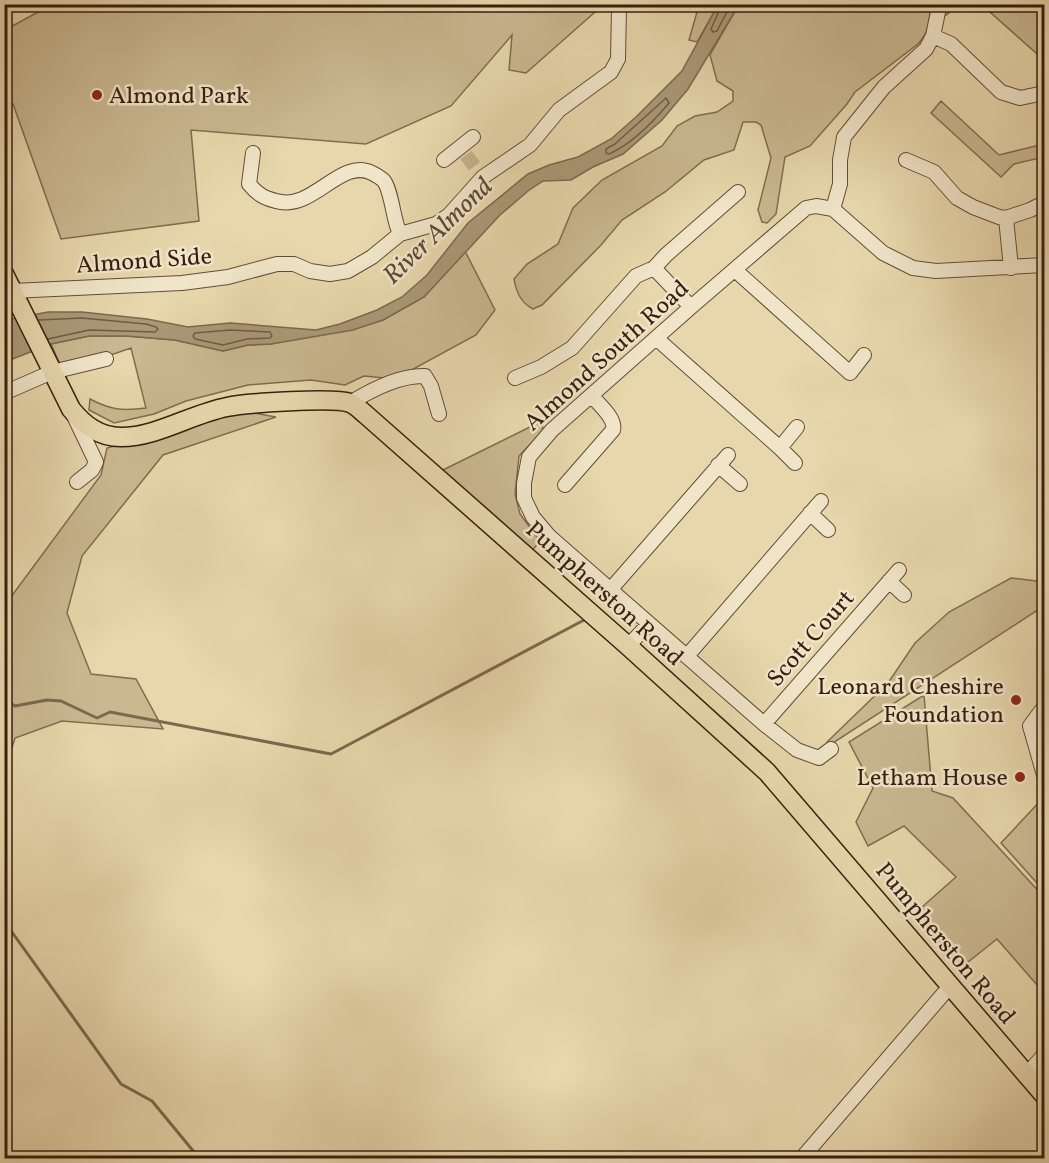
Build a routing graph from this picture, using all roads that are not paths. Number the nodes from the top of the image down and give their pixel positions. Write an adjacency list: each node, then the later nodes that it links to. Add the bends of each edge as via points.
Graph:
1 (938, 4): 3 (street)
2 (619, 8): 13 (street, via 613,34 618,59 611,72 559,110 530,145 479,172 450,215 436,224)
3 (933, 36): 4 (street, via 951,44 1001,92 1020,98); 11 (street, via 926,49 884,87 844,137 840,184)
4 (1044, 93)
5 (473, 137): 7 (street, via 462,152)
6 (253, 153): 13 (street, via 244,186 261,197 280,202 296,203 344,174 364,169 384,181)
7 (444, 160)
8 (913, 167): 12 (street, via 934,172 957,198 973,207)
9 (738, 192): 15 (street)
10 (1044, 203): 12 (street)
11 (833, 209): 16 (street, via 883,253 913,268); 17 (street, Almond South Road, via 806,208)
12 (1006, 218): 16 (street)
13 (400, 234): 19 (street, Almond Side, via 372,258 348,271 330,274 294,264 278,264 228,277 182,283)
14 (1044, 265): 16 (street)
15 (654, 268): 20 (street); 25 (street, via 636,276 572,348)
16 (1011, 268)
17 (735, 270): 20 (street, Almond South Road); 22 (street, via 854,376)
18 (4, 274): 19 (main road)
19 (12, 291): 24 (main road)
20 (691, 307): 21 (street, Almond South Road)
21 (656, 338): 27 (street, Almond South Road); 32 (street)
22 (864, 355)
23 (106, 359): 24 (street)
24 (49, 366): 26 (street); 29 (main road)
25 (515, 378)
26 (4, 393)
27 (592, 396): 36 (street, via 612,420 613,430 571,471); 40 (street, Almond South Road, via 552,430 529,457 524,498 549,536)
28 (350, 403): 29 (main road, via 311,400 227,407 144,434 120,437 99,433 83,424); 30 (street, via 395,382 425,376); 43 (main road, Pumpherston Road)
29 (71, 409): 34 (street, via 96,462)
30 (439, 414)
31 (797, 428): 32 (street)
32 (780, 448): 33 (street)
33 (795, 463)
34 (77, 482)
35 (740, 484): 40 (street, via 723,460)
36 (565, 485)
37 (821, 501): 38 (street)
38 (810, 513): 39 (street); 44 (street)
39 (828, 530)
40 (610, 590): 42 (street, Almond South Road)
41 (904, 595): 46 (street, Scott Court, via 894,576)
42 (649, 624): 43 (street); 44 (street, Almond South Road)
43 (628, 646): 49 (main road, Pumpherston Road, via 767,772)
44 (687, 656): 46 (street, Almond South Road)
45 (1044, 707): 48 (street, via 1030,726)
46 (764, 724): 47 (street, Almond South Road, via 797,750 819,758)
47 (831, 748)
48 (1044, 775)
49 (951, 985): 51 (main road, Pumpherston Road); 53 (street)
50 (1044, 1055): 51 (street)
51 (1026, 1075): 52 (main road, Pumpherston Road)
52 (1044, 1095)
53 (802, 1158)

